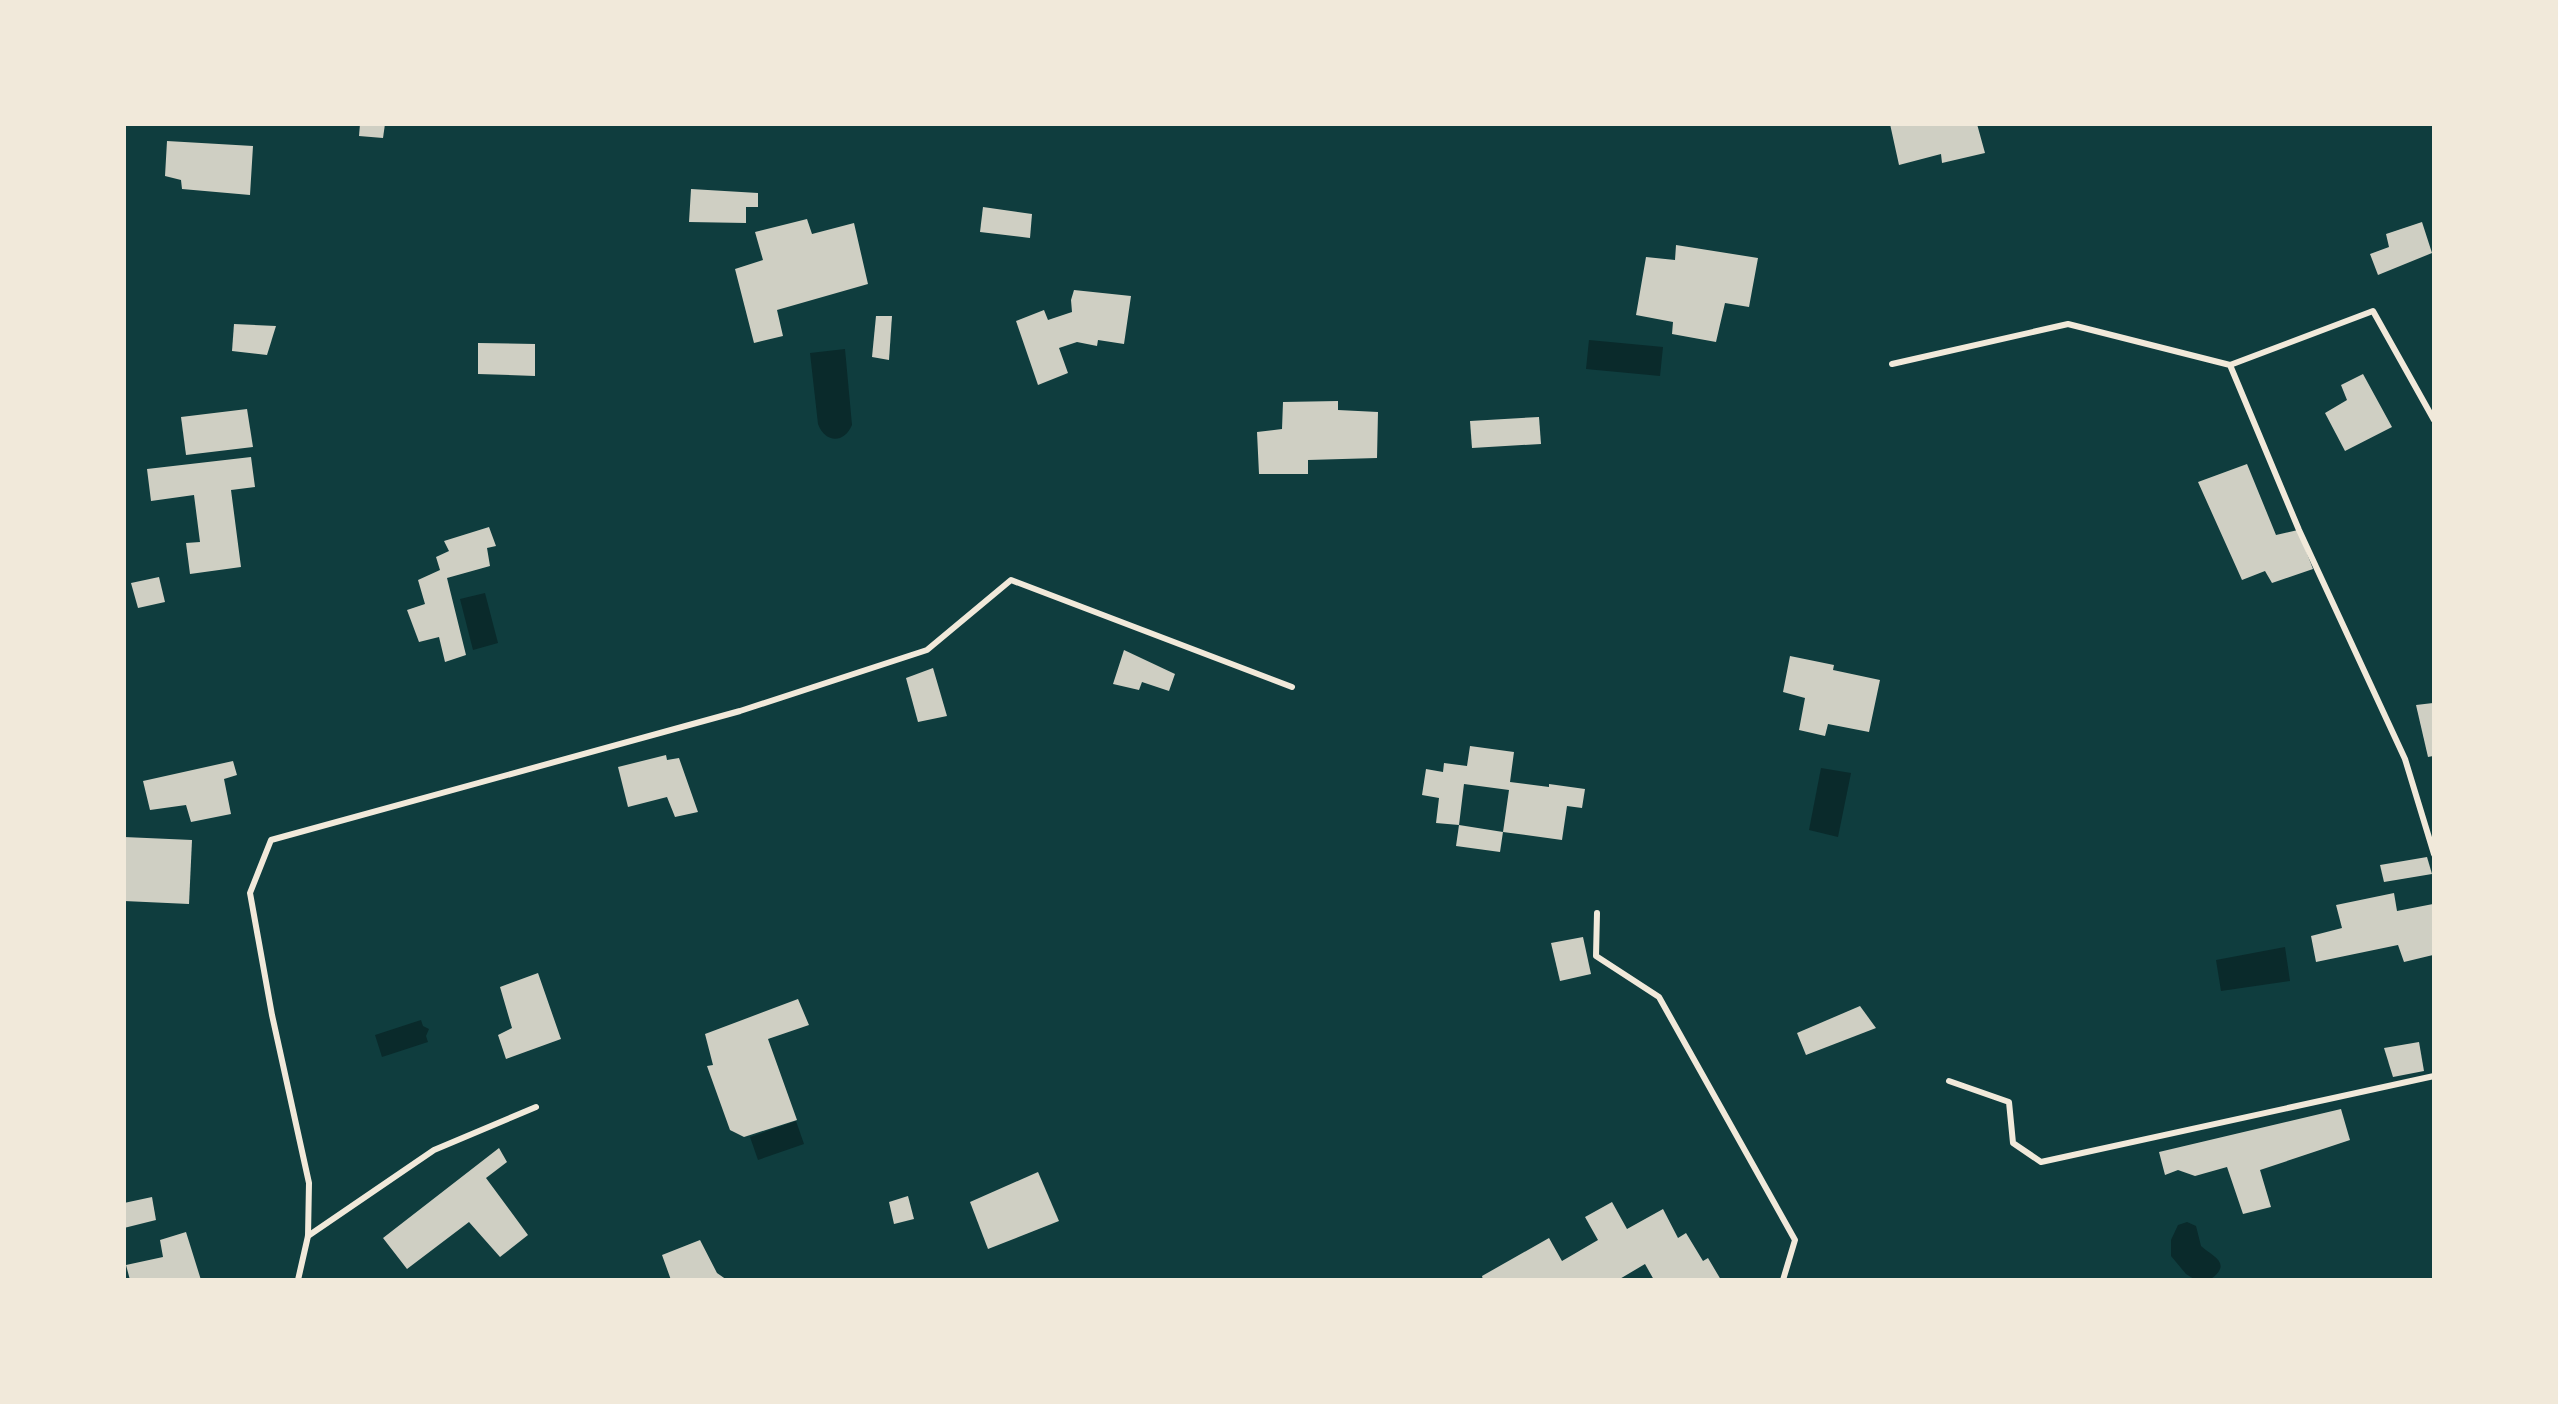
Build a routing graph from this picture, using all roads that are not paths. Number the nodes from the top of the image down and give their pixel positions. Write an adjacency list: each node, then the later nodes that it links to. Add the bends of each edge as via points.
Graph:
1 (1892, 364): 2 (street, via 2068,324)
2 (2230, 365): 3 (street, via 2373,311); 5 (street, via 2299,530 2405,759)
3 (2433, 420)
4 (1292, 687): 10 (street, via 1011,580 927,650 740,711 271,840 250,893 309,1183)
5 (2433, 854)
6 (1597, 913): 12 (street, via 1596,956 1659,997 1795,1240)
7 (2433, 1076): 8 (street, via 2042,1162 2013,1143 2010,1102)
8 (1949, 1081)
9 (536, 1107): 10 (street, via 434,1150)
10 (308, 1236): 11 (street)
11 (298, 1280)
12 (1783, 1280)

